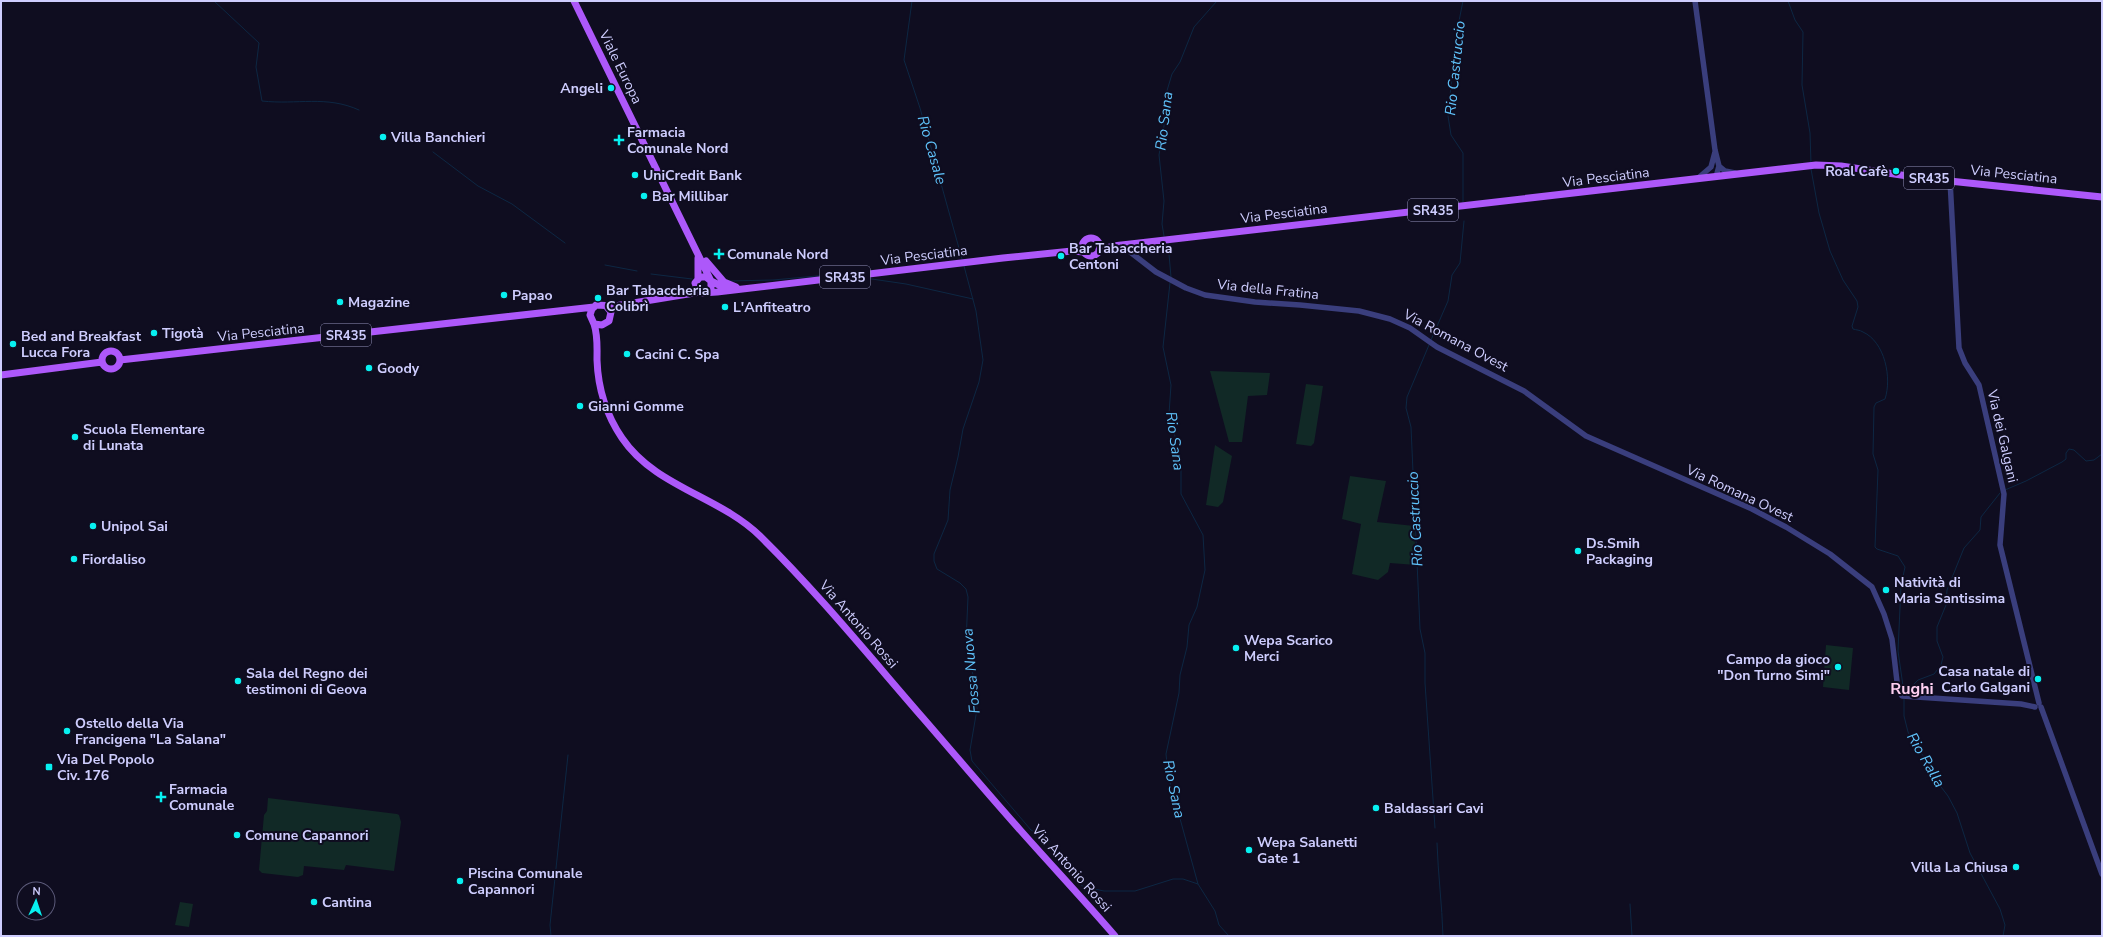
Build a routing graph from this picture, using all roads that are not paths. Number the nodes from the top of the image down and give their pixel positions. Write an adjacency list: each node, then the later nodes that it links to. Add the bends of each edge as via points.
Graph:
1 (574, 1): 15 (main road, Viale Europa)
2 (1695, 1): 3 (street)
3 (1715, 150): 4 (street); 5 (street)
4 (1719, 166): 6 (street, via 1725,171); 7 (street)
5 (1711, 167): 7 (street); 8 (street)
6 (1738, 174): 7 (main road, Via Pesciatina / SR435); 9 (main road, Via Pesciatina / SR435, via 1811,165 1841,166)
7 (1716, 177): 8 (main road, Via Pesciatina / SR435)
8 (1696, 180): 12 (main road, Via Pesciatina / SR435)
9 (1950, 180): 10 (main road, Via Pesciatina / SR435); 34 (street, Via dei Galgani, via 1959,348 1965,363 1979,384 2003,491 2000,545)
10 (2102, 197)
11 (1099, 242): 12 (main road, Via Pesciatina / SR435); 13 (main road, Via Pesciatina / SR435, via 1090,238 1084,241); 14 (main road)
12 (1117, 246): 14 (main road, Via Pesciatina / SR435); 26 (street, Via della Fratina, via 1171,281 1205,295)
13 (1083, 249): 14 (main road, Via Pesciatina / SR435, via 1091,256); 18 (main road, Via Pesciatina / SR435)
14 (1099, 250)
15 (697, 252): 16 (main road, Viale Europa, via 699,267); 17 (main road, Viale Europa); 18 (main road, Viale Europa, via 728,285)
16 (696, 281): 17 (main road, Via Pesciatina / SR435, via 706,277); 20 (main road, via 697,289); 21 (main road, Via Pesciatina / SR435)
17 (711, 281): 19 (main road, Via Pesciatina / SR435); 20 (main road, via 711,288)
18 (754, 288): 19 (main road, Via Pesciatina / SR435)
19 (731, 290): 20 (main road, Via Pesciatina / SR435)
20 (704, 292): 21 (main road, Via Pesciatina / SR435)
21 (675, 295): 22 (main road, Via Pesciatina / SR435)
22 (627, 304): 24 (main road, Via Pesciatina / SR435); 27 (main road, Via Pesciatina / SR435)
23 (594, 307): 24 (main road, Via Pesciatina / SR435); 25 (main road, Via Pesciatina / SR435); 28 (main road, via 590,312)
24 (607, 307): 27 (main road)
25 (573, 309): 28 (main road); 31 (main road, Via Pesciatina / SR435)
26 (1378, 315): 34 (street, Via Romana Ovest, via 1410,328 1430,342 1524,391 1586,436 1766,516 1830,554 1872,587 1884,614 1894,649 1898,690 1904,696)
27 (611, 316): 29 (main road, Via Pesciatina / SR435)
28 (592, 321): 29 (main road); 30 (main road)
29 (605, 324): 30 (main road, Via Pesciatina)
30 (598, 342): 36 (main road, Via Antonio Rossi, via 599,378 606,407 618,431 633,452 666,478 737,517 764,539)
31 (120, 360): 32 (main road, Via Pesciatina / SR435, via 118,366 113,369 107,368); 32 (main road, Via Pesciatina / SR435, via 118,355 112,352 104,354)
32 (102, 362): 33 (main road, Via Pesciatina / SR435)
33 (1, 374)
34 (2037, 705): 35 (street)
35 (2102, 874)
36 (1115, 936)

